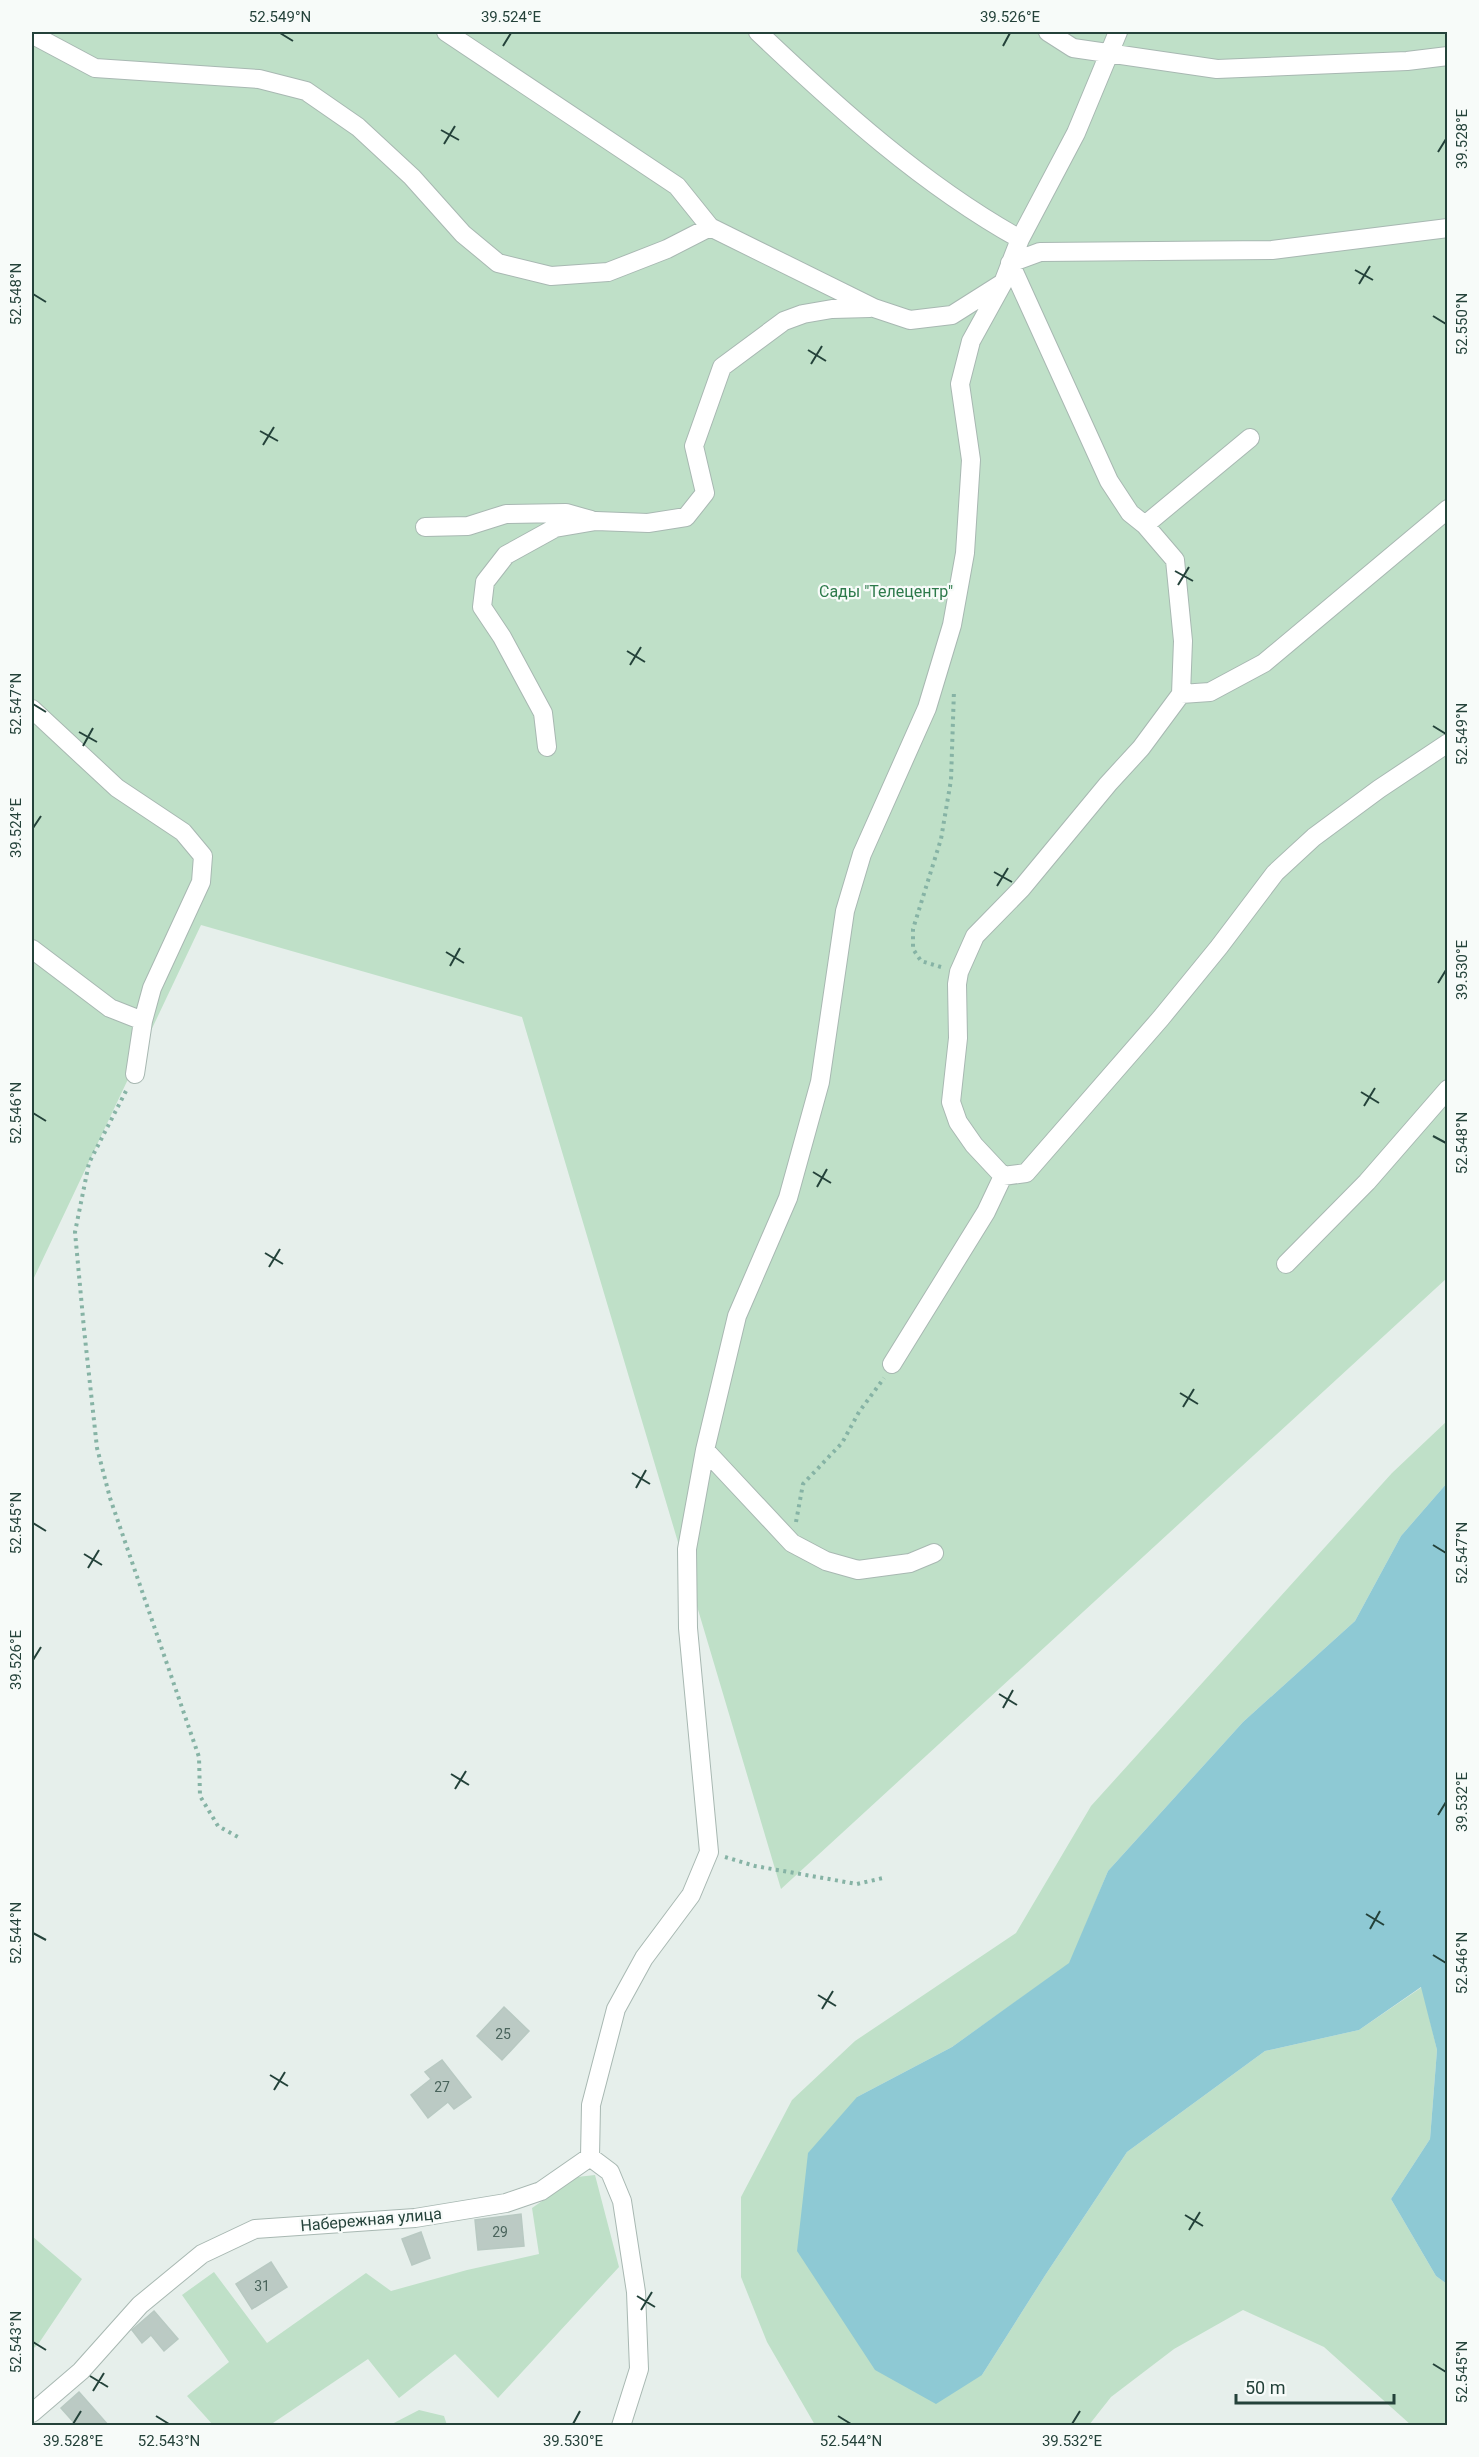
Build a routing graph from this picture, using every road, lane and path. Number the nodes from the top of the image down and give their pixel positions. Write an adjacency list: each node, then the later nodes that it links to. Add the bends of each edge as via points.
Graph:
1 (446, 32): 8 (street, via 677,186)
2 (758, 32): 10 (street, via 830,101 976,214)
3 (1048, 32): 6 (street, via 1074,48)
4 (1118, 32): 6 (street)
5 (35, 36): 8 (street, via 95,68 259,79 306,91 358,127 412,177 463,234 498,263 551,276 608,272 667,249)
6 (1110, 52): 7 (street, via 1216,69); 10 (street, via 1076,133)
7 (1448, 56)
8 (710, 226): 13 (street)
9 (1448, 228): 11 (street, via 1272,250 1040,252)
10 (1020, 239): 11 (street)
11 (1010, 263): 12 (street); 17 (street, via 1109,481 1130,513)
12 (1003, 283): 13 (street, via 952,315 910,320); 32 (street, via 971,341 960,384 971,460 965,553 952,625 927,708 862,854 844,911 820,1082 788,1198 737,1316)
13 (874, 308): 16 (street, via 832,309 784,321 722,366 694,446 705,493 686,517 648,524)
14 (1250, 438): 17 (street)
15 (1448, 509): 20 (street, via 1264,663 1210,692)
16 (596, 521): 18 (street, via 566,513 506,514 468,526); 23 (street, via 555,528 506,555 485,582 482,607 543,713)
17 (1145, 525): 20 (street, via 1175,561 1183,641)
18 (425, 527)
19 (954, 688): 25 (path, via 951,780 941,839 913,929 913,949 921,961)
20 (1181, 694): 25 (street, via 1141,748 1021,889 975,936)
21 (32, 709): 26 (street, via 117,788 183,832 203,856 201,882 152,987)
22 (1448, 743): 29 (street, via 1378,789 1275,873 1161,1018 1026,1173)
23 (547, 747)
24 (32, 949): 26 (street, via 110,1008)
25 (959, 972): 29 (street, via 958,1038 951,1102 958,1122 974,1145)
26 (143, 1021): 27 (street)
27 (135, 1074): 35 (path, via 89,1163 75,1232 97,1448 110,1498 199,1758 200,1796 218,1826)
28 (1448, 1089): 30 (street, via 1367,1182)
29 (1003, 1176): 31 (street, via 986,1212)
30 (1286, 1264)
31 (892, 1364): 33 (path, via 842,1443 803,1484)
32 (705, 1450): 33 (street); 36 (street, via 687,1560 688,1628)
33 (792, 1543): 34 (street, via 826,1561 858,1570 910,1563)
34 (934, 1552)
35 (238, 1837)
36 (709, 1852): 37 (path, via 755,1866 857,1884); 38 (street, via 691,1895 644,1958 616,2009 591,2105)
37 (883, 1878)
38 (590, 2157): 39 (street, Набережная улица, via 541,2191 506,2203 415,2218 255,2229 202,2254 140,2305 81,2371); 40 (street, via 610,2172 622,2201 636,2292 639,2369)
39 (32, 2413)
40 (621, 2426)

